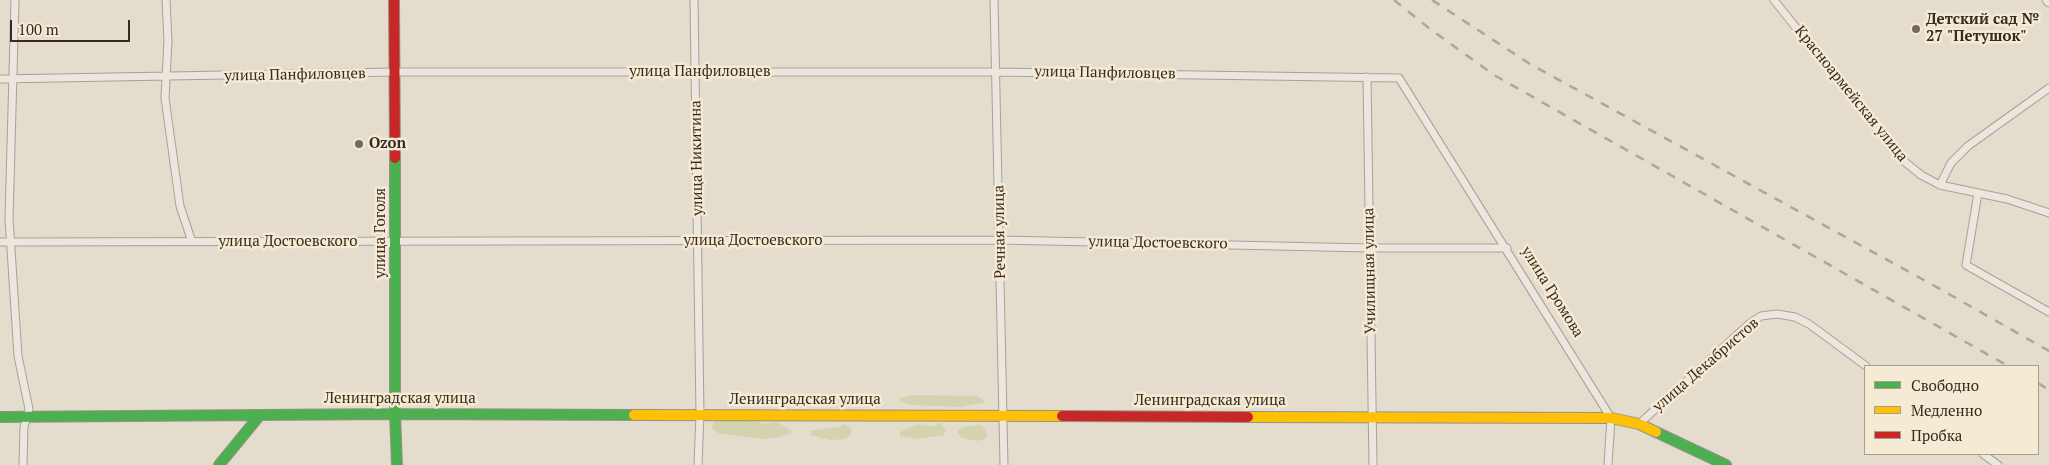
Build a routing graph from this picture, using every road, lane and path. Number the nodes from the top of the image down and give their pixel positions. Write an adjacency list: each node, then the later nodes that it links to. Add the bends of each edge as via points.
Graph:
1 (15, 0): 16 (street)
2 (166, 0): 12 (street)
3 (394, 0): 9 (street, улица Гоголя)
4 (694, 0): 10 (street, улица Никитина)
5 (994, 0): 11 (street, Речная улица)
6 (1775, 0): 18 (street, Красноармейская улица, via 1899,158)
7 (2046, 0): 8 (street)
8 (2049, 3)
9 (395, 72): 10 (street, улица Панфиловцев); 12 (street, улица Панфиловцев); 25 (street, улица Гоголя)
10 (695, 72): 11 (street, улица Панфиловцев); 26 (street, улица Никитина)
11 (996, 72): 13 (street, улица Панфиловцев); 21 (street, Речная улица)
12 (166, 77): 16 (street, улица Панфиловцев); 24 (street, via 165,98 180,206)
13 (1367, 77): 14 (street, улица Панфиловцев); 27 (street, Училищная улица)
14 (1399, 78): 28 (street, улица Громова)
15 (0, 79): 16 (street, улица Панфиловцев)
16 (13, 81): 23 (street)
17 (2049, 88): 18 (street, via 1968,146 1951,163)
18 (1940, 185): 19 (street, Красноармейская улица)
19 (1978, 193): 20 (street, Красноармейская улица); 29 (street, via 1966,265)
20 (2049, 213)
21 (1000, 240): 26 (street, улица Достоевского); 27 (street, улица Достоевского); 34 (street, Речная улица)
22 (0, 242): 23 (street, улица Достоевского)
23 (10, 242): 24 (street, улица Достоевского); 36 (street, via 18,356 29,409)
24 (192, 242): 25 (street, улица Достоевского)
25 (396, 242): 26 (street, улица Достоевского); 31 (street, улица Гоголя)
26 (698, 242): 32 (street, улица Никитина)
27 (1369, 248): 28 (street, улица Достоевского); 37 (street, Училищная улица)
28 (1507, 248): 38 (street, улица Громова)
29 (2049, 312)
30 (1865, 365): 39 (street, улица Декабристов, via 1795,317 1761,316)
31 (395, 414): 32 (street, Ленинградская улица); 33 (street, Ленинградская улица); 43 (street, улица Гоголя)
32 (700, 414): 34 (street, Ленинградская улица); 44 (street, улица Никитина)
33 (260, 415): 36 (street, Ленинградская улица); 42 (street)
34 (1004, 415): 37 (street, Ленинградская улица); 45 (street, Речная улица)
35 (0, 417): 36 (street, Ленинградская улица)
36 (27, 417): 41 (street)
37 (1371, 417): 38 (street, Ленинградская улица); 46 (street, Училищная улица)
38 (1611, 418): 39 (street); 47 (street)
39 (1639, 424): 48 (street)
40 (1984, 455): 49 (street)
41 (23, 465)
42 (219, 465)
43 (397, 465)
44 (698, 465)
45 (1004, 465)
46 (1373, 465)
47 (1608, 465)
48 (1726, 465)
49 (1998, 465)

